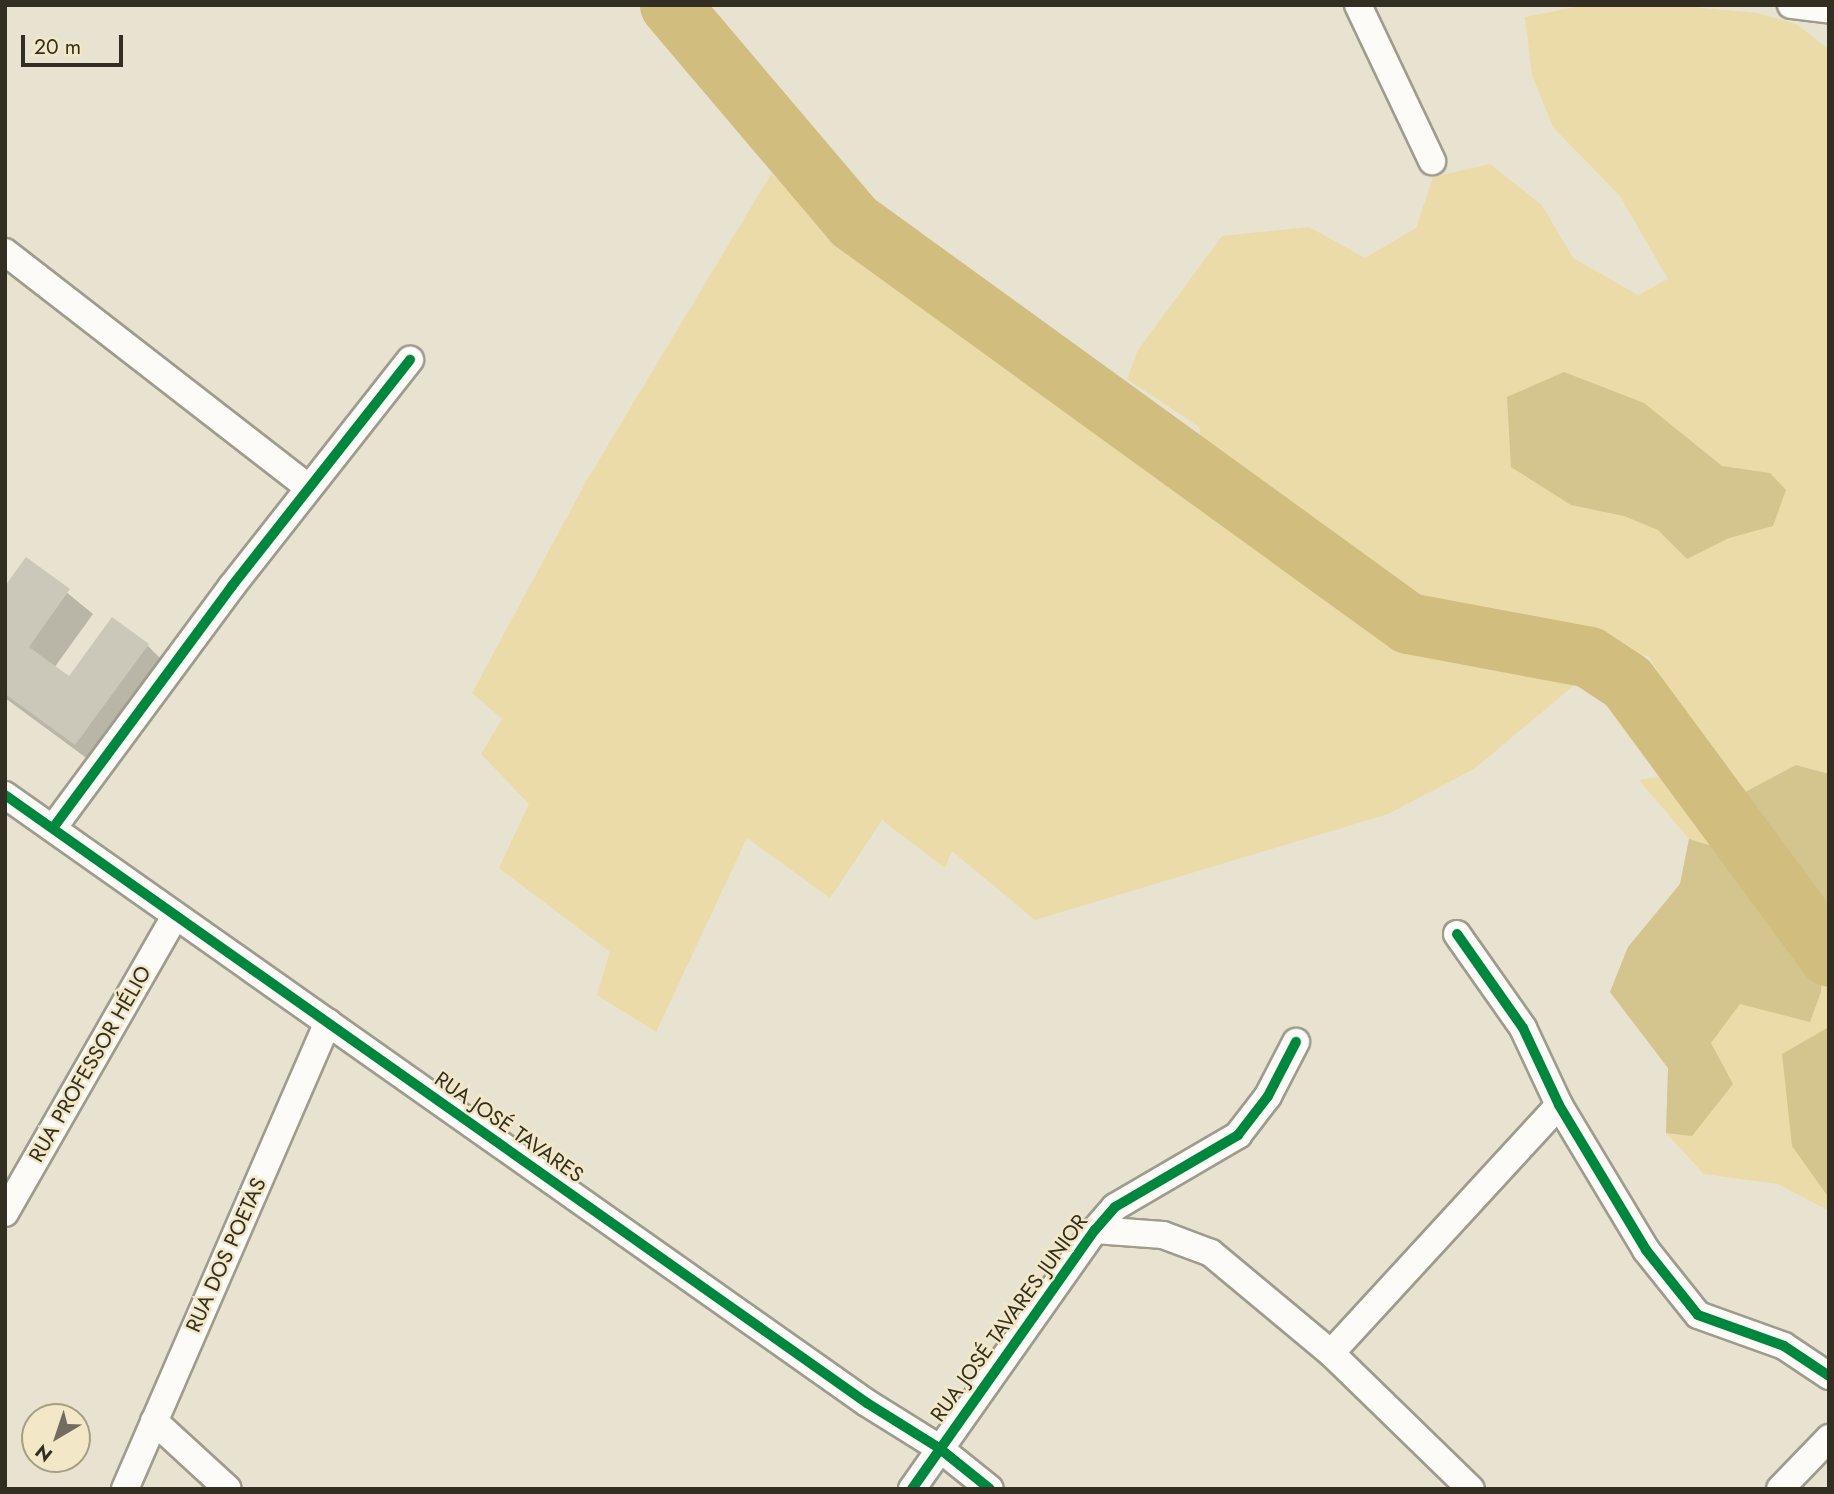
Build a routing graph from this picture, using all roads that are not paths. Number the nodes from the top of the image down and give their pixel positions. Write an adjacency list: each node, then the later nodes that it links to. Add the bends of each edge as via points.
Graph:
1 (1358, 5): 4 (street)
2 (1791, 5): 3 (street)
3 (1826, 8)
4 (1432, 161)
5 (5, 252): 7 (street)
6 (410, 360): 7 (street)
7 (309, 487): 9 (street)
8 (5, 795): 9 (street, RUA JOSÉ TAVARES)
9 (53, 828): 10 (street, RUA JOSÉ TAVARES)
10 (175, 916): 12 (street, RUA JOSÉ TAVARES); 15 (street, RUA PROFESSOR HÉLIO)
11 (1457, 934): 14 (street, via 1523,1028)
12 (328, 1022): 19 (street, RUA DOS POETAS); 21 (street, RUA JOSÉ TAVARES, via 867,1403)
13 (1296, 1042): 16 (street, RUA JOSÉ TAVARES JUNIOR, via 1268,1096 1238,1135 1115,1207)
14 (1559, 1105): 17 (street); 18 (street, via 1646,1250 1698,1315 1784,1346)
15 (5, 1213)
16 (1095, 1230): 17 (street, via 1163,1235 1211,1253); 21 (street, RUA JOSÉ TAVARES JUNIOR)
17 (1331, 1353): 26 (street)
18 (1829, 1376)
19 (154, 1421): 22 (street, RUA DOS POETAS); 23 (street)
20 (1829, 1438): 27 (street)
21 (939, 1448): 24 (street, RUA JOSÉ TAVARES JUNIOR); 25 (street, RUA JOSÉ TAVARES)
22 (125, 1489)
23 (228, 1489)
24 (912, 1489)
25 (990, 1489)
26 (1471, 1489)
27 (1780, 1489)

